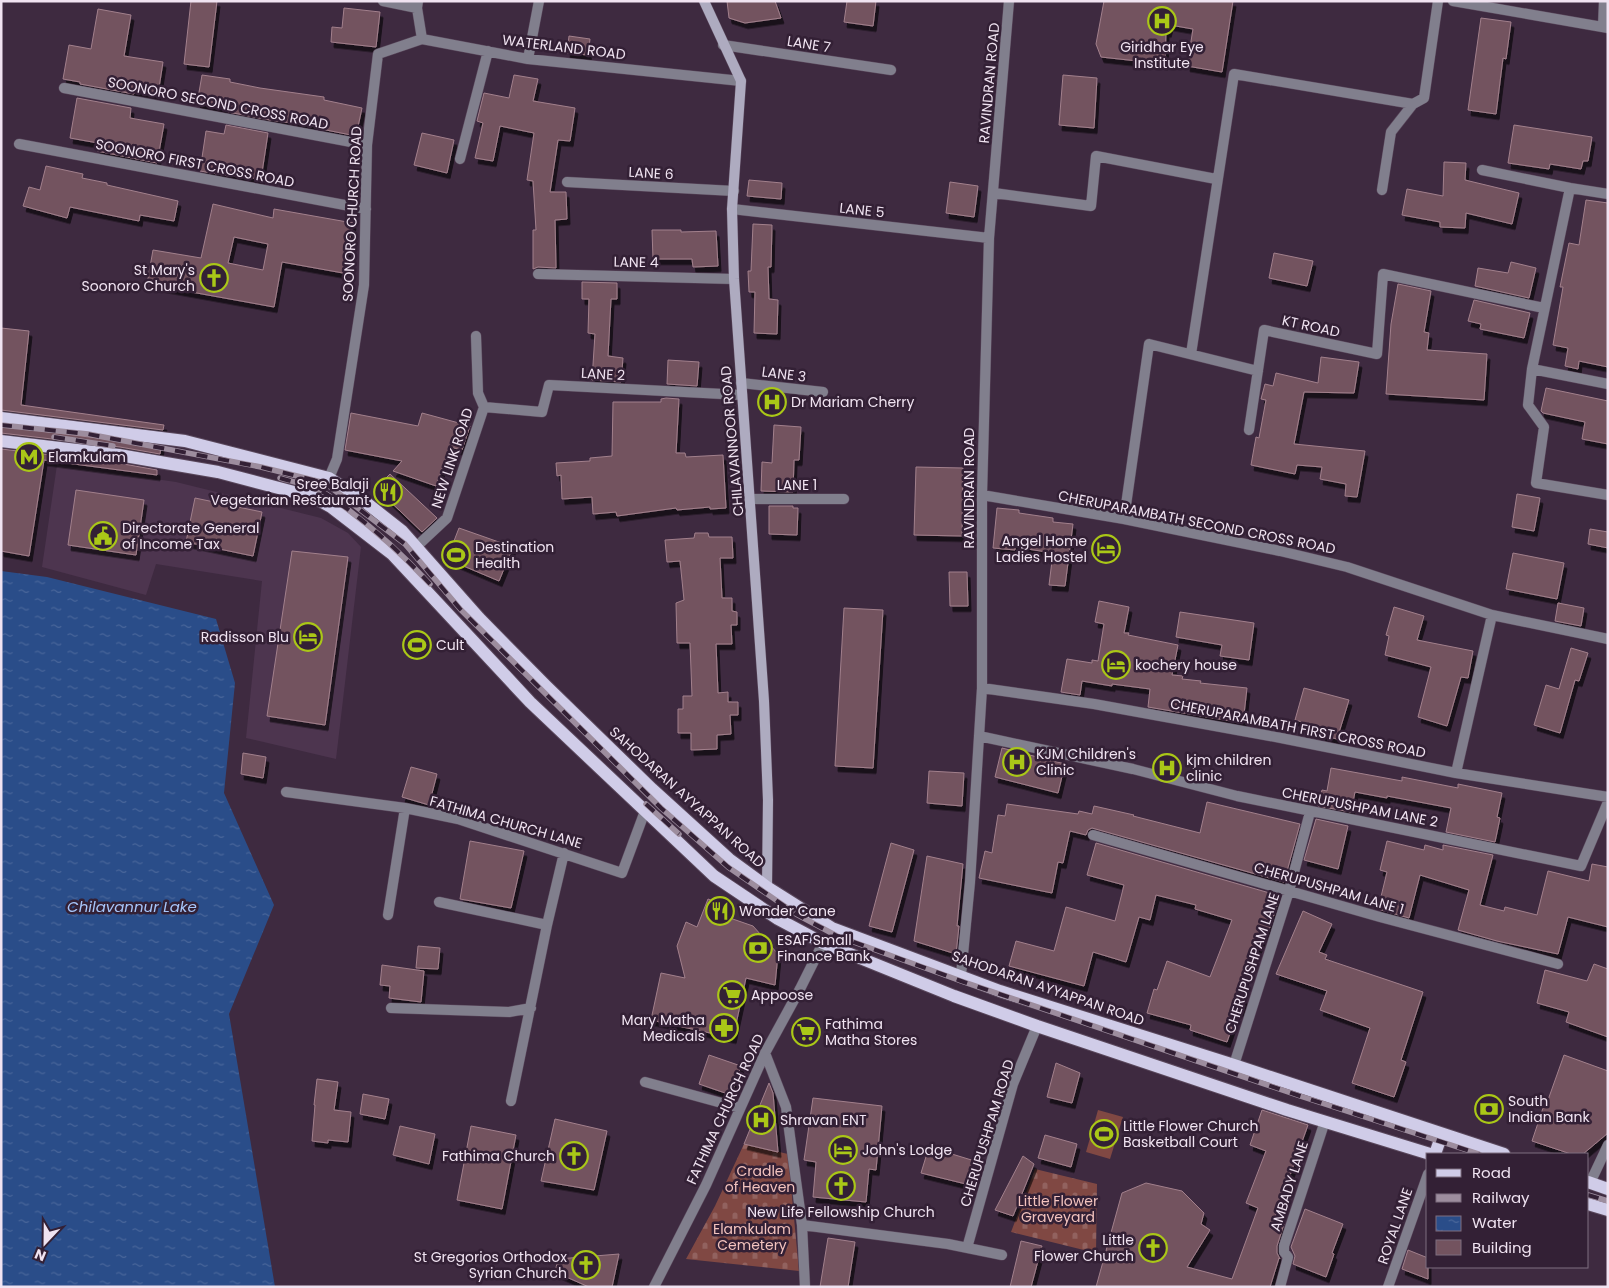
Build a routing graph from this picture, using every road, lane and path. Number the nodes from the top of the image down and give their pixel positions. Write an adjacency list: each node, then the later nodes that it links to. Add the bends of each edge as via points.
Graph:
1 (383, 1): 8 (street)
2 (538, 1): 13 (street)
3 (704, 1): 11 (street, CHILAVANNOOR ROAD)
4 (1010, 1): 27 (street, RAVINDRAN ROAD)
5 (1438, 1): 17 (street, via 1424,98)
6 (1454, 1): 9 (street)
7 (1604, 1): 9 (street)
8 (417, 5): 10 (street)
9 (1605, 28)
10 (422, 38): 12 (street, WATERLAND ROAD); 19 (street, SOONORO CHURCH ROAD, via 378,54)
11 (724, 45): 14 (street, LANE 7); 15 (street, CHILAVANNOOR ROAD)
12 (488, 51): 13 (street, WATERLAND ROAD); 20 (street)
13 (528, 59): 15 (street, WATERLAND ROAD)
14 (891, 70)
15 (741, 81): 26 (street, CHILAVANNOOR ROAD)
16 (64, 88): 19 (street, SOONORO SECOND CROSS ROAD)
17 (1412, 104): 22 (street, via 1234,74); 25 (street, via 1391,132)
18 (19, 144): 29 (street, SOONORO FIRST CROSS ROAD)
19 (367, 145): 29 (street, SOONORO CHURCH ROAD)
20 (460, 158)
21 (1482, 170): 24 (street)
22 (1216, 179): 27 (street, via 1096,156 1091,206); 36 (street)
23 (567, 182): 26 (street, LANE 6)
24 (1570, 188): 28 (street); 34 (street)
25 (1382, 190)
26 (734, 191): 30 (street, CHILAVANNOOR ROAD)
27 (994, 192): 31 (street, RAVINDRAN ROAD)
28 (1608, 194)
29 (366, 209): 47 (street, SOONORO CHURCH ROAD, via 364,285 337,459)
30 (732, 209): 31 (street, LANE 5); 33 (street, CHILAVANNOOR ROAD)
31 (989, 238): 48 (street, RAVINDRAN ROAD)
32 (538, 274): 33 (street, LANE 4)
33 (734, 279): 39 (street, CHILAVANNOOR ROAD)
34 (1544, 308): 37 (street); 38 (street, KT ROAD, via 1383,274 1377,354 1264,330)
35 (476, 336): 43 (street, NEW LINK ROAD, via 478,393)
36 (1191, 354): 38 (street); 52 (street, via 1149,344)
37 (1532, 369): 40 (street); 49 (street, via 1528,405 1544,427 1536,483)
38 (1258, 371): 45 (street)
39 (741, 382): 41 (street, LANE 3); 42 (street, CHILAVANNOOR ROAD)
40 (1608, 384)
41 (823, 392)
42 (742, 395): 43 (street, LANE 2, via 549,385 542,412); 50 (street, CHILAVANNOOR ROAD)
43 (484, 408): 53 (street, NEW LINK ROAD, via 447,518)
44 (1, 418): 47 (main road, SAHODARAN AYYAPPAN ROAD, via 185,441)
45 (1249, 430)
46 (1, 441): 63 (main road, via 209,470 313,497 331,507 392,554 530,702)
47 (329, 478): 53 (main road, SAHODARAN AYYAPPAN ROAD, via 364,501)
48 (982, 495): 52 (street, CHERUPARAMBATH SECOND CROSS ROAD); 56 (street, RAVINDRAN ROAD)
49 (1608, 496)
50 (750, 499): 51 (street, LANE 1); 67 (street, CHILAVANNOOR ROAD, via 764,701)
51 (844, 499)
52 (1124, 519): 54 (street, CHERUPARAMBATH SECOND CROSS ROAD, via 1347,567)
53 (416, 547): 67 (main road, SAHODARAN AYYAPPAN ROAD, via 479,618 617,756 729,859)
54 (1492, 615): 55 (street, CHERUPARAMBATH SECOND CROSS ROAD); 58 (street)
55 (1608, 638)
56 (982, 688): 57 (street, RAVINDRAN ROAD); 58 (street, CHERUPARAMBATH FIRST CROSS ROAD, via 1094,704)
57 (979, 736): 64 (street, CHERUPUSHPAM LANE 2); 75 (street, RAVINDRAN ROAD)
58 (1456, 773): 60 (street, CHERUPARAMBATH FIRST CROSS ROAD)
59 (286, 792): 62 (street, FATHIMA CHURCH LANE)
60 (1608, 797)
61 (1608, 802): 64 (street, CHERUPUSHPAM LANE 2, via 1581,866)
62 (405, 808): 66 (street, FATHIMA CHURCH LANE, via 458,819); 70 (street)
63 (645, 811): 66 (street, FATHIMA CHURCH LANE, via 622,872); 73 (main road, via 714,876 778,919)
64 (1310, 812): 68 (street, CHERUPUSHPAM LANE)
65 (1093, 835): 68 (street, CHERUPUSHPAM LANE 1)
66 (564, 853): 71 (street)
67 (767, 887): 72 (main road, SAHODARAN AYYAPPAN ROAD)
68 (1289, 891): 74 (street, CHERUPUSHPAM LANE 1); 80 (street, CHERUPUSHPAM LANE)
69 (439, 902): 71 (street)
70 (388, 915)
71 (547, 925): 77 (street)
72 (832, 928): 73 (main road); 75 (main road, SAHODARAN AYYAPPAN ROAD)
73 (823, 944): 78 (main road); 79 (street, FATHIMA CHURCH ROAD)
74 (1558, 964)
75 (961, 975): 80 (main road, SAHODARAN AYYAPPAN ROAD, via 1000,991)
76 (390, 1008): 77 (street, via 509,1012)
77 (531, 1008): 82 (street)
78 (1037, 1026): 84 (main road); 96 (street, CHERUPUSHPAM ROAD, via 1013,1084)
79 (764, 1053): 83 (street, FATHIMA CHURCH ROAD); 95 (street, via 786,1107)
80 (1234, 1065): 85 (main road, SAHODARAN AYYAPPAN ROAD)
81 (645, 1082): 83 (street)
82 (512, 1101)
83 (740, 1108): 98 (street, FATHIMA CHURCH ROAD, via 691,1217)
84 (1325, 1122): 87 (main road); 100 (street, AMBADY LANE, via 1284,1246 1288,1257)
85 (1442, 1134): 88 (main road); 89 (main road, SAHODARAN AYYAPPAN ROAD)
86 (1608, 1145): 91 (street)
87 (1427, 1153)
88 (1435, 1153)
89 (1501, 1153)
90 (1426, 1180): 101 (street, ROYAL LANE)
91 (1589, 1182): 92 (main road)
92 (1608, 1188)
93 (1589, 1204): 94 (main road)
94 (1608, 1210)
95 (802, 1225): 96 (street); 99 (street)
96 (967, 1248): 97 (street)
97 (1002, 1255)
98 (654, 1287)
99 (805, 1287)
100 (1280, 1287)
101 (1388, 1287)

